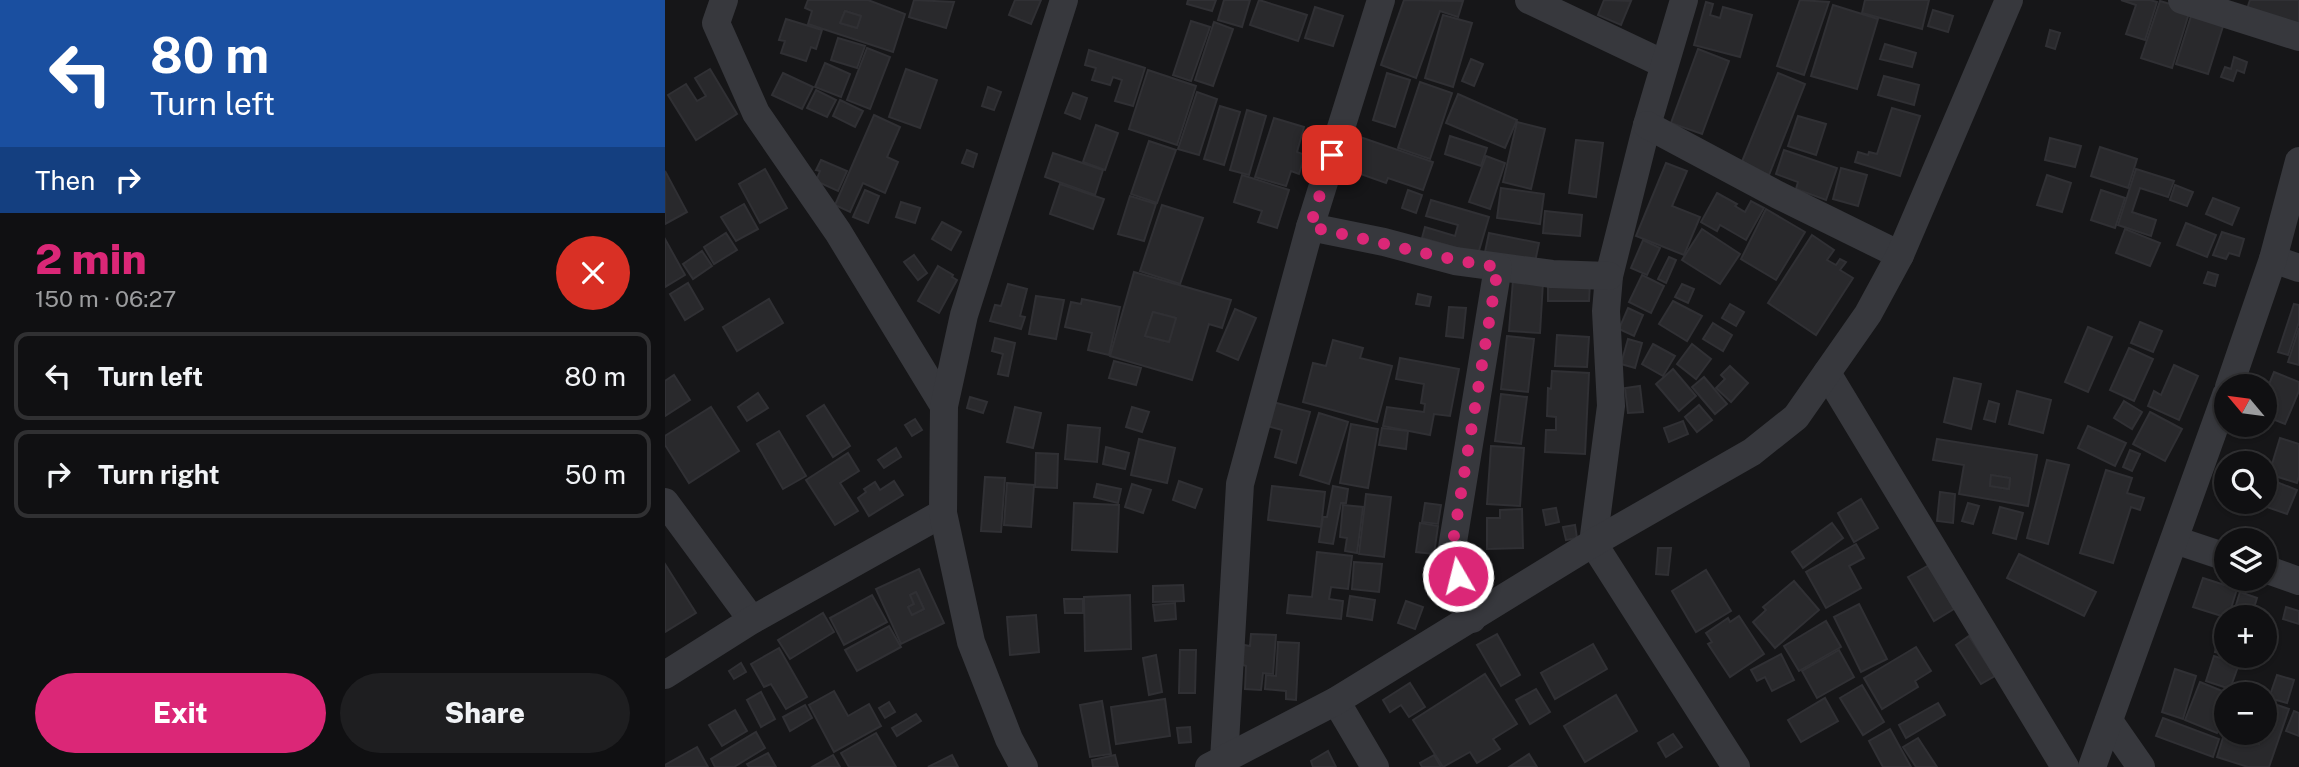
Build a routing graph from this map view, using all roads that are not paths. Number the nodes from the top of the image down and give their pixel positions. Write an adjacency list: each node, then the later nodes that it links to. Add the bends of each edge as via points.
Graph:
1 (701, 0): 8 (street)
2 (1064, 0): 20 (street, via 964,315)
3 (1381, 0): 13 (street)
4 (1529, 0): 10 (street)
5 (1684, 0): 10 (street)
6 (2009, 0): 14 (street)
7 (2182, 0): 9 (street)
8 (720, 12): 20 (street, via 756,113 838,232)
9 (2299, 37)
10 (1664, 64): 11 (street)
11 (1647, 125): 14 (street); 17 (street)
12 (2299, 161): 15 (street)
13 (1310, 227): 16 (street); 34 (street, via 1240,484)
14 (1900, 254): 18 (street, via 1868,314)
15 (2286, 264): 19 (street)
16 (1498, 267): 17 (street); 29 (street, via 1451,554)
17 (1609, 276): 25 (street, via 1606,311 1611,406)
18 (1827, 373): 25 (street, via 1796,417 1752,452); 38 (street)
19 (2235, 374)
20 (944, 406): 23 (street)
21 (2214, 429): 24 (street)
22 (665, 502): 30 (street)
23 (943, 513): 30 (street); 35 (street, via 971,642)
24 (2175, 540): 26 (street); 33 (street)
25 (1593, 542): 29 (street); 37 (street)
26 (2214, 553)
27 (2277, 573): 28 (street)
28 (2299, 581)
29 (1472, 618): 32 (street)
30 (752, 620): 31 (street)
31 (665, 675)
32 (1336, 701): 34 (street); 36 (street)
33 (2109, 722): 39 (street); 40 (street)
34 (1217, 764)
35 (1024, 767)
36 (1375, 767)
37 (1736, 767)
38 (2065, 767)
39 (2092, 767)
40 (2141, 767)

